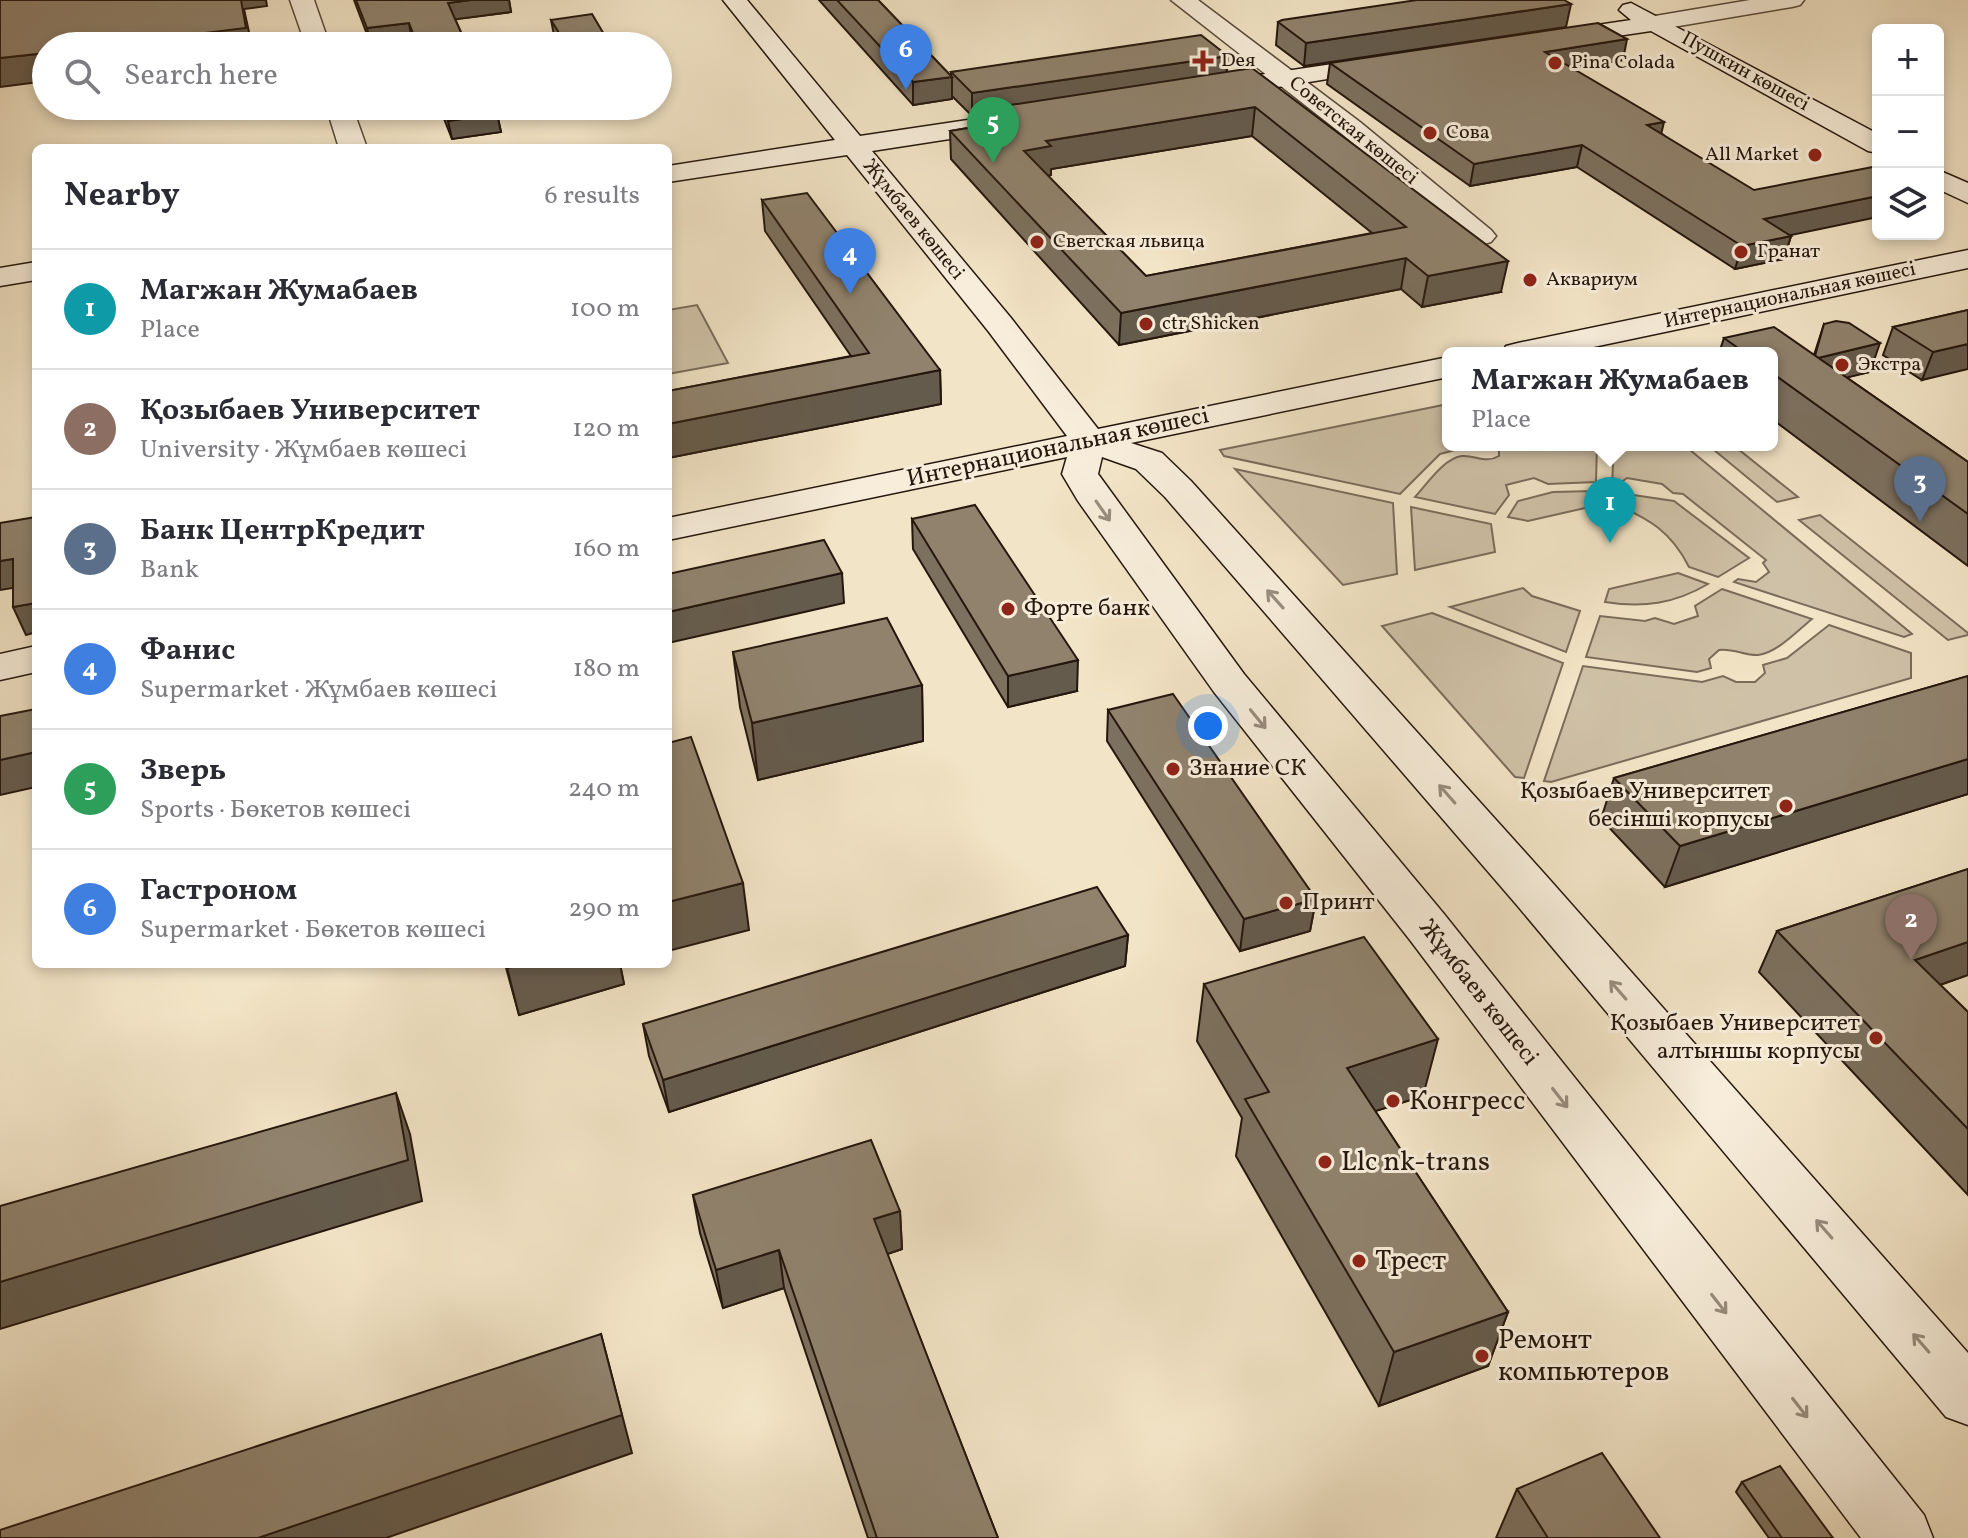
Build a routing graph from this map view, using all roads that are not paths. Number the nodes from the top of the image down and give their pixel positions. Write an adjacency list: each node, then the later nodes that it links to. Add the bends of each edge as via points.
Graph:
1 (302, 0): 7 (street)
2 (735, 0): 16 (street, Жұмбаев көшесі)
3 (1183, 0): 10 (street, Советская көшесі)
4 (1613, 0): 6 (street, Пушкин көшесі)
5 (1792, 0): 6 (street)
6 (1655, 23): 8 (street); 14 (street, Пушкин көшесі)
7 (313, 32)
8 (1525, 42)
9 (1415, 59): 10 (street)
10 (1288, 78): 11 (street); 20 (street, Советская көшесі)
11 (1179, 95)
12 (1038, 117): 16 (street)
13 (344, 120): 15 (street)
14 (1872, 142)
15 (352, 144)
16 (854, 147): 17 (street); 26 (street, Жұмбаев көшесі)
17 (672, 173)
18 (1944, 181): 19 (street)
19 (1968, 194)
20 (1481, 236)
21 (1968, 259): 24 (street, Интернациональная көшесі)
22 (32, 272): 23 (street)
23 (0, 277)
24 (1547, 347)
25 (1442, 368): 26 (street, Интернациональная көшесі)
26 (1089, 441): 27 (street, Интернациональная көшесі); 30 (street, one-way to 26, via 1178,489 1149,461); 31 (street, Жұмбаев көшесі, one-way to 31, via 1080,474 1229,683 1427,927)
27 (672, 528)
28 (32, 660): 29 (street)
29 (0, 667)
30 (1968, 1397)
31 (1901, 1538)

